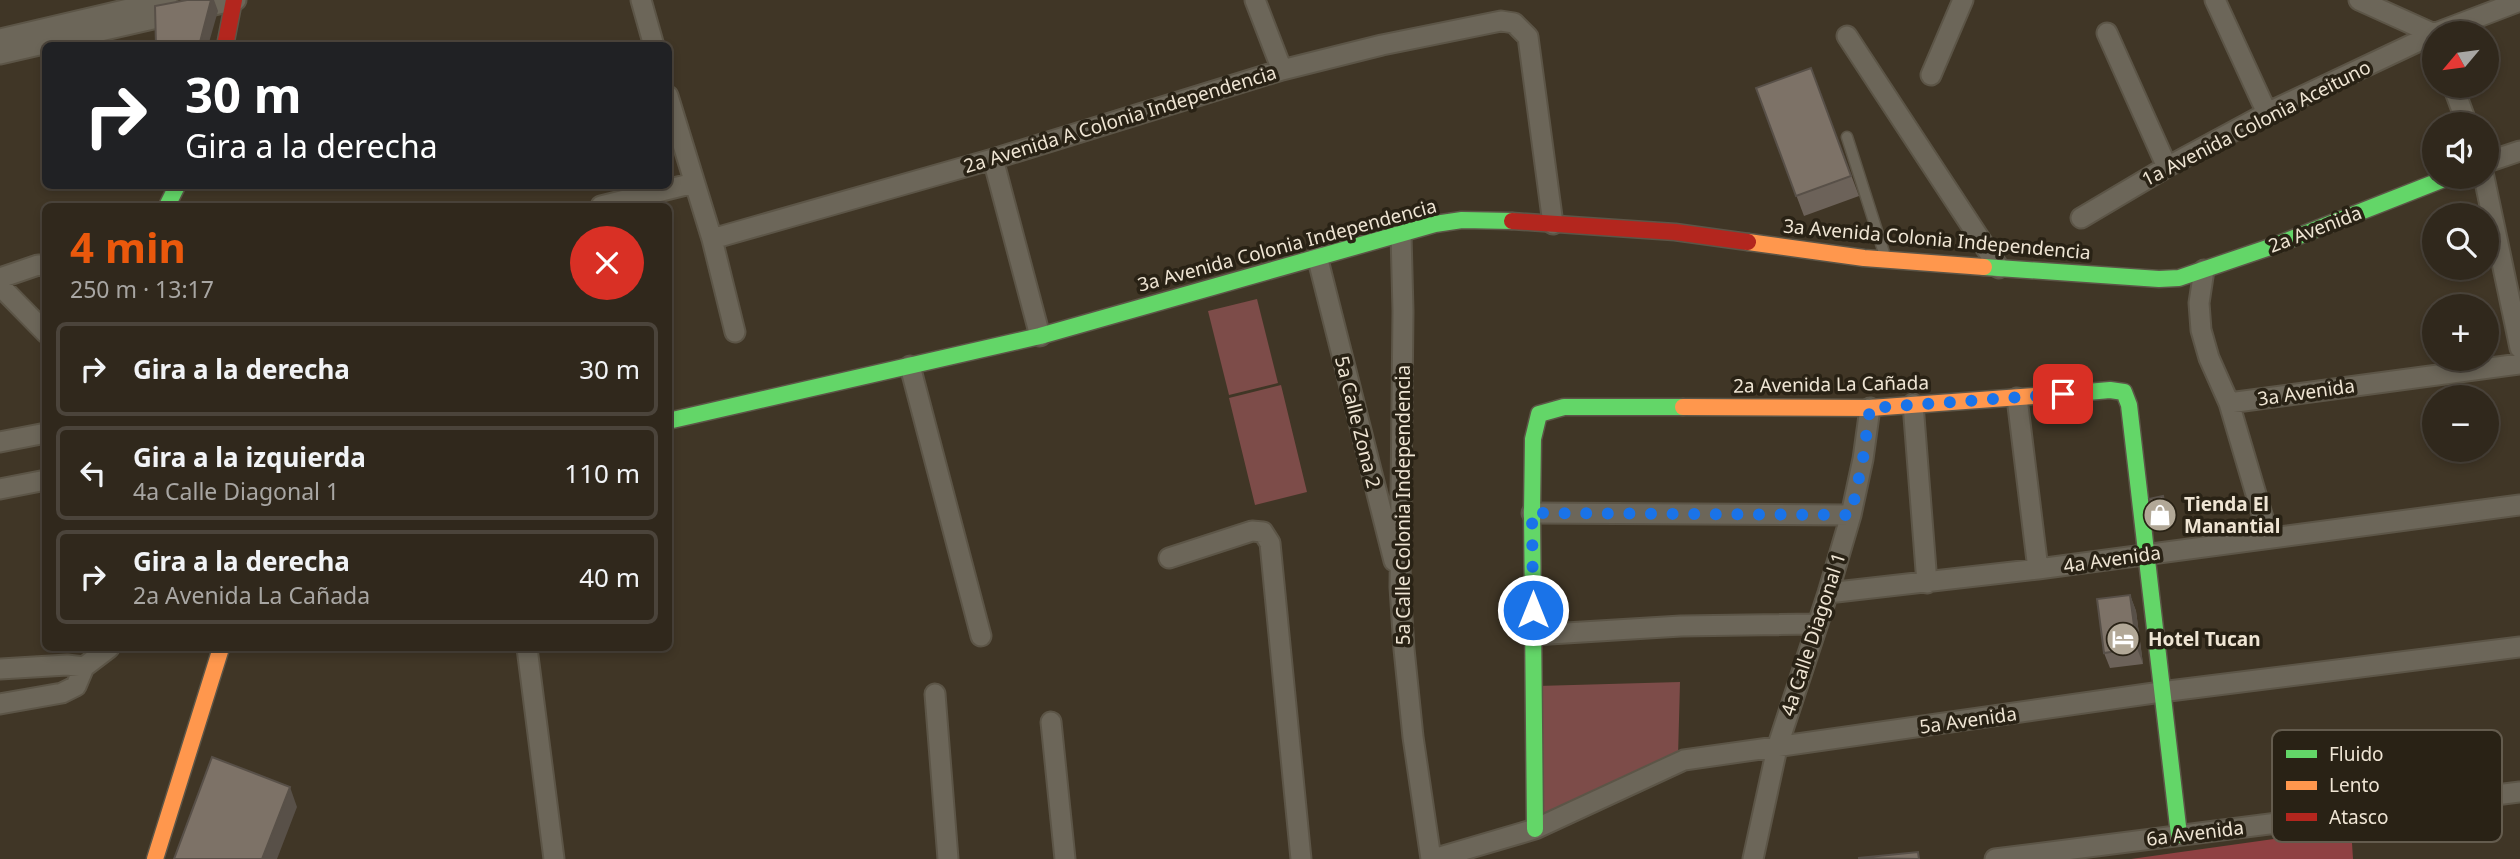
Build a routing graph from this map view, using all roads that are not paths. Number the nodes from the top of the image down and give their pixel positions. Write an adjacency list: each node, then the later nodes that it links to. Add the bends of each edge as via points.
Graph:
1 (167, 0): 13 (street)
2 (235, 0): 15 (street); 16 (street)
3 (640, 0): 17 (street)
4 (1255, 0): 20 (street)
5 (1963, 0): 21 (street)
6 (2216, 0): 23 (street)
7 (2359, 0): 10 (street)
8 (2520, 1): 9 (street, 1a Avenida Colonia Aceituno)
9 (2468, 21)
10 (2422, 28)
11 (2107, 33): 28 (street)
12 (1847, 36): 42 (street)
13 (0, 39)
14 (2422, 40): 23 (street, 1a Avenida Colonia Aceituno)
15 (52, 42)
16 (226, 42)
17 (653, 42)
18 (42, 44): 19 (street)
19 (0, 54)
20 (1282, 70): 27 (street, 2a Avenida A Colonia Independencia); 36 (street, 2a Avenida A Colonia Independencia, via 1501,21 1514,23 1528,37)
21 (1931, 75)
22 (672, 109): 29 (street)
23 (2267, 113): 28 (street, 1a Avenida Colonia Aceituno)
24 (1847, 137): 40 (lane)
25 (2520, 151): 26 (street)
26 (2499, 158)
27 (993, 159): 38 (street, 2a Avenida A Colonia Independencia); 49 (street)
28 (2167, 167): 35 (street, 1a Avenida Colonia Aceituno)
29 (694, 183): 30 (street); 38 (street)
30 (672, 188)
31 (2422, 188): 43 (street, 2a Avenida)
32 (670, 189): 34 (street)
33 (2487, 189): 50 (street)
34 (613, 203)
35 (2081, 218)
36 (1553, 224): 37 (street, 3a Avenida Colonia Independencia, via 1462,220); 40 (street, 3a Avenida Colonia Independencia, via 1675,232)
37 (1401, 234): 39 (street, 3a Avenida Colonia Independencia); 70 (street, 5a Calle Colonia Independencia)
38 (712, 239): 48 (street)
39 (1317, 256): 49 (street, 3a Avenida Colonia Independencia); 70 (street, 5a Calle Zona 2)
40 (1886, 259): 42 (street, 3a Avenida Colonia Independencia)
41 (42, 266): 44 (street)
42 (1999, 268): 45 (street, 3a Avenida Colonia Independencia)
43 (2204, 270): 45 (street, 2a Avenida); 54 (street, 3a Avenida, via 2199,303 2202,330)
44 (0, 278)
45 (2179, 278)
46 (0, 286): 47 (street)
47 (42, 329)
48 (735, 332)
49 (1040, 336): 52 (street, 3a Avenida Colonia Independencia)
50 (2520, 348)
51 (2520, 364): 54 (street, 3a Avenida)
52 (909, 366): 57 (street, 3a Avenida Colonia Independencia); 74 (street)
53 (2017, 398): 55 (street, 2a Avenida La Cañada); 66 (street, 2a Avenida La Cañada, via 2124,392); 68 (street)
54 (2230, 403): 65 (street)
55 (1913, 404): 56 (street, 2a Avenida La Cañada); 69 (street)
56 (1870, 408): 63 (street, 2a Avenida La Cañada, via 1564,407 1539,414); 64 (street, 4a Calle Diagonal 1)
57 (672, 420)
58 (42, 434): 59 (street)
59 (0, 442)
60 (42, 481): 61 (street)
61 (0, 489)
62 (2520, 505): 65 (street, 4a Avenida)
63 (1532, 513): 64 (street); 73 (street)
64 (1851, 515): 71 (street, 4a Calle Diagonal 1)
65 (2269, 538): 66 (street, 4a Avenida)
66 (2145, 554): 68 (street, 4a Avenida); 81 (street)
67 (1169, 558): 95 (street, via 1252,531 1263,532 1270,543)
68 (2038, 569): 69 (street, 4a Avenida)
69 (1927, 583): 71 (street, 4a Avenida)
70 (1401, 587): 96 (street, 5a Calle Colonia Independencia, via 1406,674)
71 (1828, 593): 72 (street, 4a Calle Diagonal 1)
72 (1816, 624): 73 (street); 85 (street, 4a Calle Diagonal 1)
73 (1533, 635): 89 (street)
74 (981, 636)
75 (2520, 647): 81 (street, 5a Avenida)
76 (105, 651): 79 (street)
77 (220, 651): 91 (street)
78 (527, 651): 92 (street)
79 (85, 667): 80 (street); 83 (street, via 75,686 62,693)
80 (0, 669)
81 (2161, 692): 85 (street, 5a Avenida); 90 (street)
82 (935, 694): 93 (street)
83 (0, 704)
84 (1051, 722): 94 (street)
85 (1777, 748): 89 (street, 5a Avenida, via 1684,760); 97 (street, 4a Calle Diagonal 1)
86 (2520, 792): 87 (street, 6a Avenida)
87 (2502, 794)
88 (2272, 823): 90 (street, 6a Avenida)
89 (1535, 830): 96 (street, 5a Avenida)
90 (2179, 835): 98 (street, 6a Avenida)
91 (155, 859)
92 (554, 859)
93 (948, 859)
94 (1065, 859)
95 (1301, 859)
96 (1432, 859)
97 (1753, 859)
98 (1995, 859)

